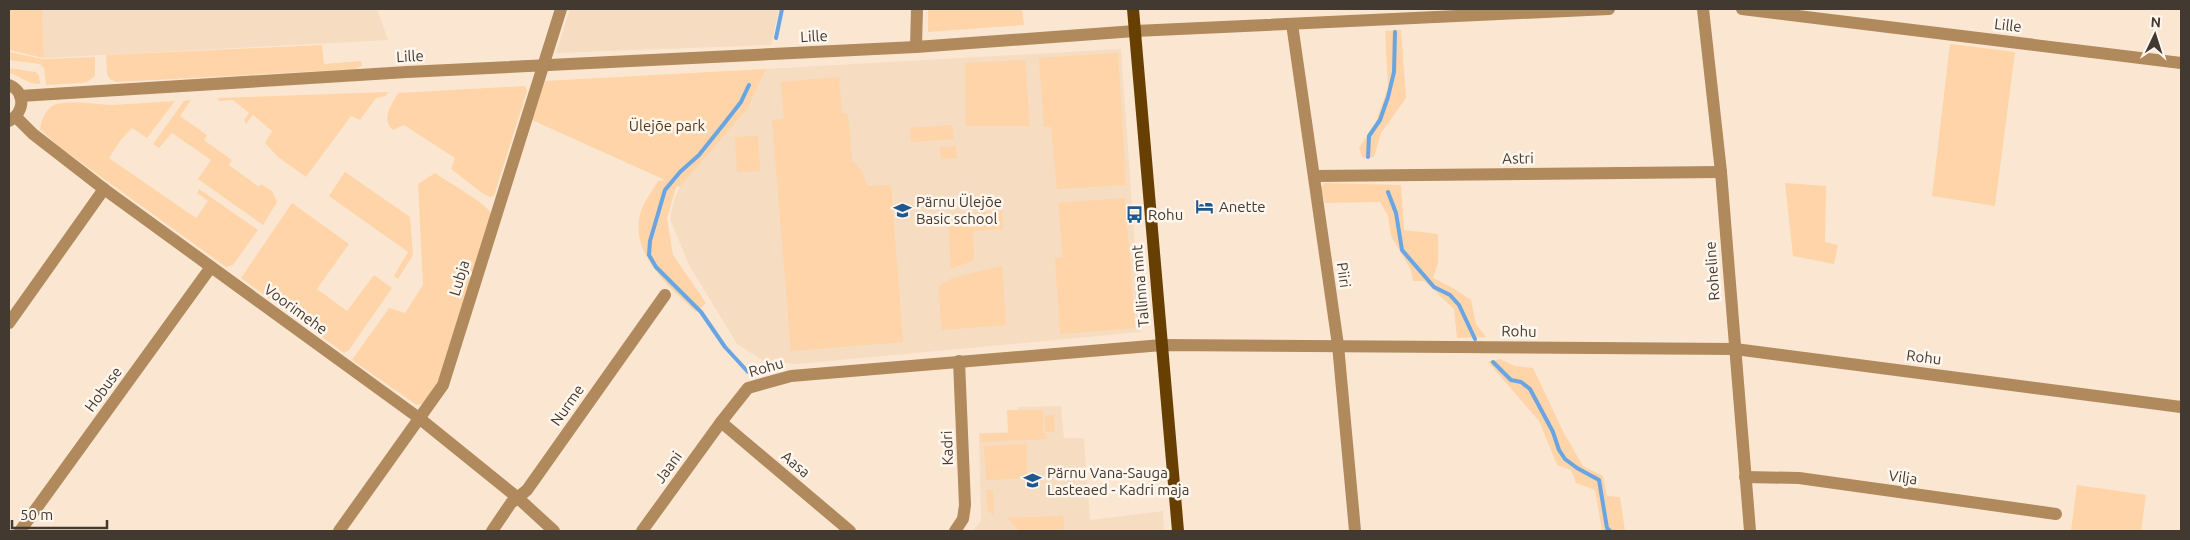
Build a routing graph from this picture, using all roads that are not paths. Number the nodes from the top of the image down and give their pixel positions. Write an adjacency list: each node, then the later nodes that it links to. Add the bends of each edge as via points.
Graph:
1 (561, 9): 12 (street, Lubja)
2 (917, 9): 10 (street)
3 (1133, 9): 9 (main road, Tallinna mnt)
4 (1609, 9): 7 (street, Lille)
5 (1703, 9): 16 (street, Roheline)
6 (1742, 9): 11 (street, Lille)
7 (1339, 15): 8 (street, Lille)
8 (1292, 24): 9 (street, Lille); 17 (street, Piiri)
9 (1135, 31): 10 (street, Lille); 22 (main road, Tallinna mnt)
10 (916, 47): 12 (street, Lille)
11 (2181, 63)
12 (543, 65): 14 (street, Lille); 27 (street, Lubja, via 443,385)
13 (9, 85): 14 (street)
14 (20, 96): 15 (street, via 22,107)
15 (12, 119): 18 (street, Voorimehe)
16 (1721, 172): 17 (street, Astri); 24 (street, Roheline)
17 (1314, 176): 23 (street, Piiri)
18 (104, 189): 19 (street, Voorimehe); 21 (street)
19 (211, 267): 27 (street, Voorimehe); 32 (street, Hobuse)
20 (666, 295): 30 (street, Nurme, via 527,490)
21 (9, 323)
22 (1162, 345): 23 (street, Rohu); 25 (street, Rohu); 39 (main road, Tallinna mnt)
23 (1338, 345): 24 (street, Rohu); 40 (street, Piiri)
24 (1734, 349): 26 (street, Rohu); 29 (street, Roheline)
25 (959, 361): 28 (street, Rohu, via 791,376 748,388); 38 (street, Kadri, via 966,505 963,519)
26 (2181, 407)
27 (419, 418): 30 (street, Voorimehe); 33 (street, Lubja)
28 (721, 422): 36 (street, Jaani); 37 (street, Aasa)
29 (1745, 477): 31 (street, Vilja, via 1799,478); 41 (street, Roheline)
30 (518, 498): 34 (street, Nurme); 35 (street, Voorimehe)
31 (2056, 514)
32 (20, 531)
33 (339, 531)
34 (492, 531)
35 (554, 531)
36 (642, 531)
37 (850, 531)
38 (955, 531)
39 (1178, 531)
40 (1355, 531)
41 (1750, 531)

